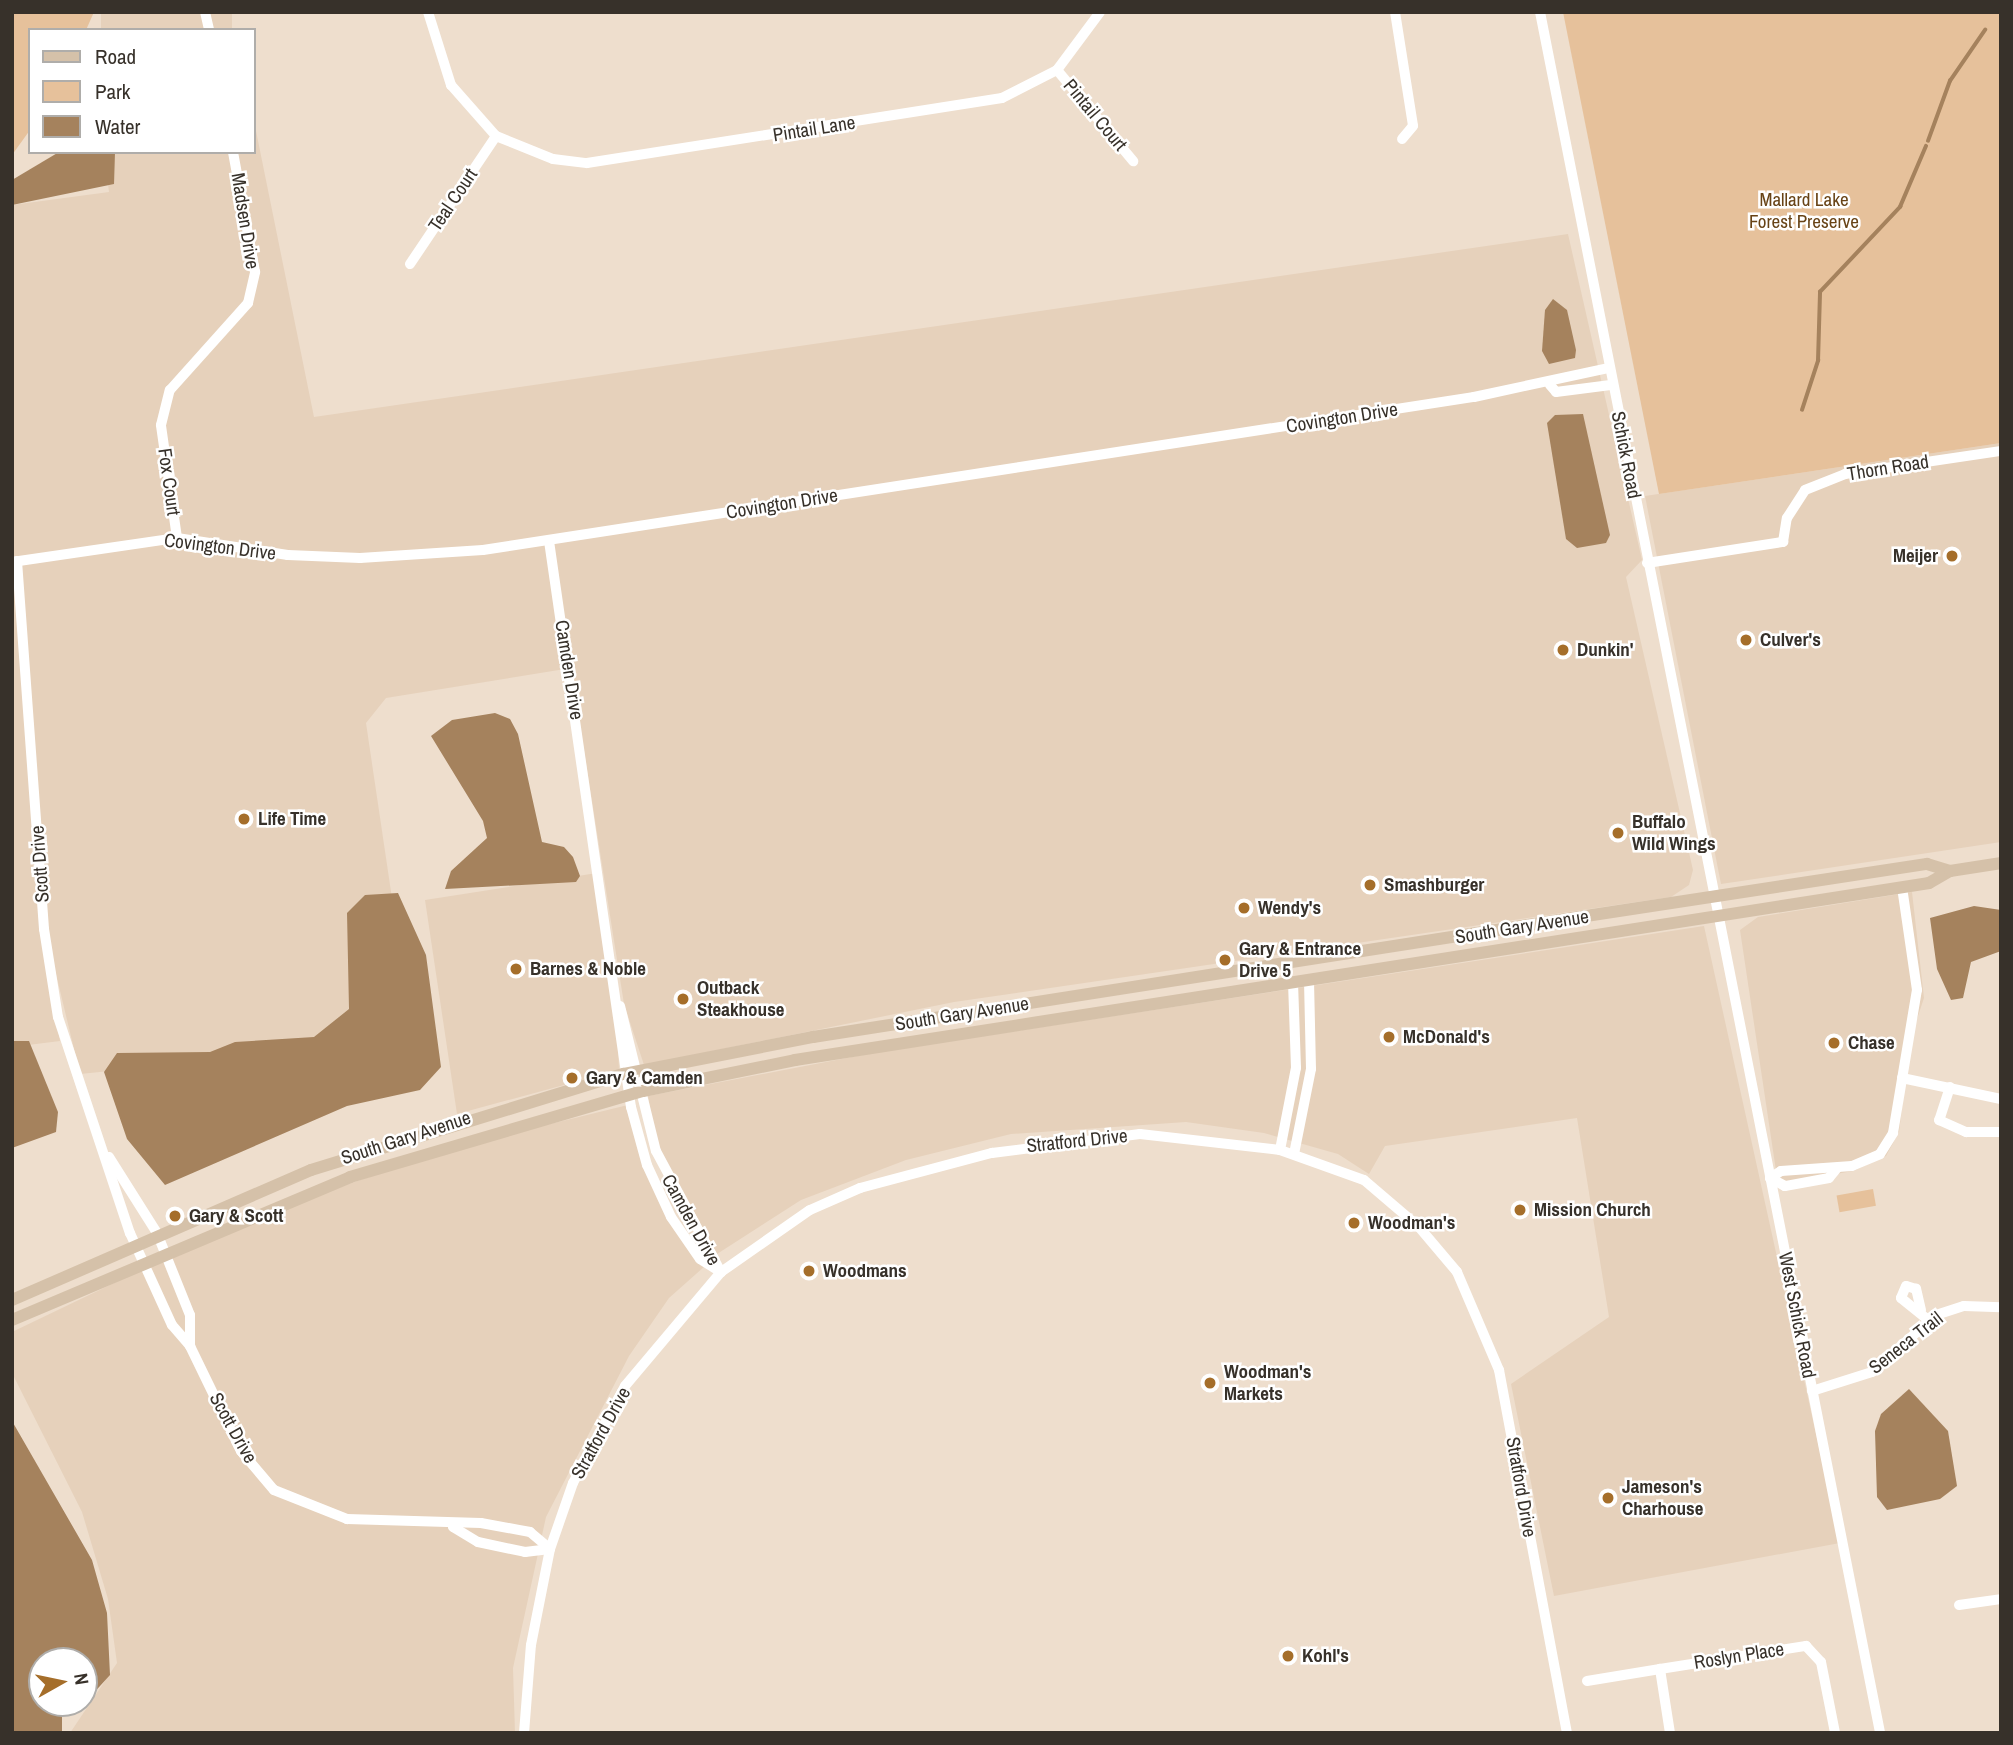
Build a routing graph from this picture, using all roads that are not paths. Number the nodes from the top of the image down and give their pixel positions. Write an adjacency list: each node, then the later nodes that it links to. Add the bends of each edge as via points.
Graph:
1 (428, 12): 6 (street, via 451,85)
2 (1100, 12): 5 (street, Pintail Lane)
3 (1395, 12): 7 (street, via 1413,127)
4 (1540, 12): 11 (street, Schick Road)
5 (1057, 70): 6 (street, Pintail Lane, via 989,101 609,161 553,159); 9 (street, Pintail Court)
6 (496, 136): 10 (street, Teal Court)
7 (1402, 139)
8 (233, 154): 14 (street, Madsen Drive, via 254,255 248,303 179,376)
9 (1133, 161)
10 (410, 264)
11 (1608, 368): 12 (street, Covington Drive, via 1554,378); 13 (street, Schick Road)
12 (1550, 385): 13 (street, Covington Drive, via 1556,392); 17 (street, Covington Drive)
13 (1611, 385): 19 (street, Schick Road)
14 (161, 425): 16 (street, Fox Court)
15 (2001, 451): 19 (street, Thorn Road, via 1845,474 1805,490 1787,518 1783,542)
16 (177, 538): 17 (street, Covington Drive, via 288,555 360,558); 18 (street, Covington Drive)
17 (549, 541): 27 (street, Camden Drive)
18 (15, 562): 38 (street, Scott Drive, via 50,978 64,1043)
19 (1647, 563): 23 (street, Schick Road)
20 (2001, 863): 21 (main road, South Gary Avenue)
21 (1950, 871): 22 (main road, South Gary Avenue, via 1929,883); 23 (main road, South Gary Avenue, via 1927,864)
22 (1902, 887): 24 (main road, South Gary Avenue); 30 (street, via 1917,990)
23 (1714, 898): 24 (street, West Schick Road); 28 (main road, South Gary Avenue, via 802,1039)
24 (1717, 917): 25 (main road, South Gary Avenue); 39 (street, West Schick Road)
25 (1308, 980): 26 (main road, South Gary Avenue); 37 (street, via 1311,1069)
26 (1293, 982): 32 (main road, South Gary Avenue, via 795,1060); 36 (street, via 1296,1068)
27 (620, 1006): 28 (street, Camden Drive); 29 (street, Camden Drive, via 616,1026)
28 (639, 1071): 29 (main road, South Gary Avenue); 32 (street, Camden Drive)
29 (624, 1074): 33 (street, Camden Drive); 40 (main road, South Gary Avenue, via 384,1144)
30 (1902, 1078): 31 (street); 39 (street, via 1893,1133 1880,1154 1837,1168 1781,1171)
31 (1950, 1087): 34 (street); 35 (street, via 1939,1119 1966,1132)
32 (643, 1091): 33 (main road, South Gary Avenue); 44 (street, Camden Drive, via 668,1184)
33 (628, 1094): 42 (main road, South Gary Avenue, via 391,1163); 44 (street, Camden Drive, via 647,1165 671,1217 700,1259)
34 (2001, 1099)
35 (2001, 1132)
36 (1280, 1150): 37 (street, Stratford Drive); 44 (street, Stratford Drive, via 1140,1135 992,1153 835,1198)
37 (1294, 1154): 59 (street, Stratford Drive, via 1364,1180 1419,1227 1472,1297 1499,1370)
38 (108, 1157): 40 (street, Scott Drive); 41 (street, Scott Drive)
39 (1770, 1178): 51 (street, West Schick Road)
40 (156, 1233): 41 (main road, South Gary Avenue); 42 (street, Scott Drive)
41 (135, 1244): 43 (street, Scott Drive); 45 (main road, South Gary Avenue)
42 (164, 1251): 43 (main road, South Gary Avenue); 50 (street, Scott Drive, via 190,1315)
43 (141, 1261): 48 (main road, South Gary Avenue); 50 (street, Scott Drive, via 172,1325)
44 (721, 1272): 53 (street, Stratford Drive, via 625,1386 585,1458)
45 (12, 1300)
46 (2001, 1307): 49 (street, Seneca Trail, via 1964,1306)
47 (1921, 1310): 49 (street)
48 (12, 1320)
49 (1929, 1321): 51 (street, Seneca Trail, via 1872,1372)
50 (190, 1346): 52 (street, Scott Drive, via 241,1451 274,1490 347,1519)
51 (1812, 1391): 62 (street, West Schick Road)
52 (453, 1527): 53 (street, Scott Drive, via 478,1542 525,1552); 53 (street, Scott Drive, via 481,1523 530,1532)
53 (550, 1549): 58 (street, Stratford Drive, via 531,1645)
54 (2001, 1599): 55 (street)
55 (1959, 1605)
56 (1660, 1669): 57 (street, Roslyn Place); 60 (street); 61 (street, Roslyn Place, via 1806,1646 1821,1662)
57 (1587, 1681)
58 (524, 1733)
59 (1567, 1733)
60 (1670, 1733)
61 (1835, 1733)
62 (1880, 1733)

